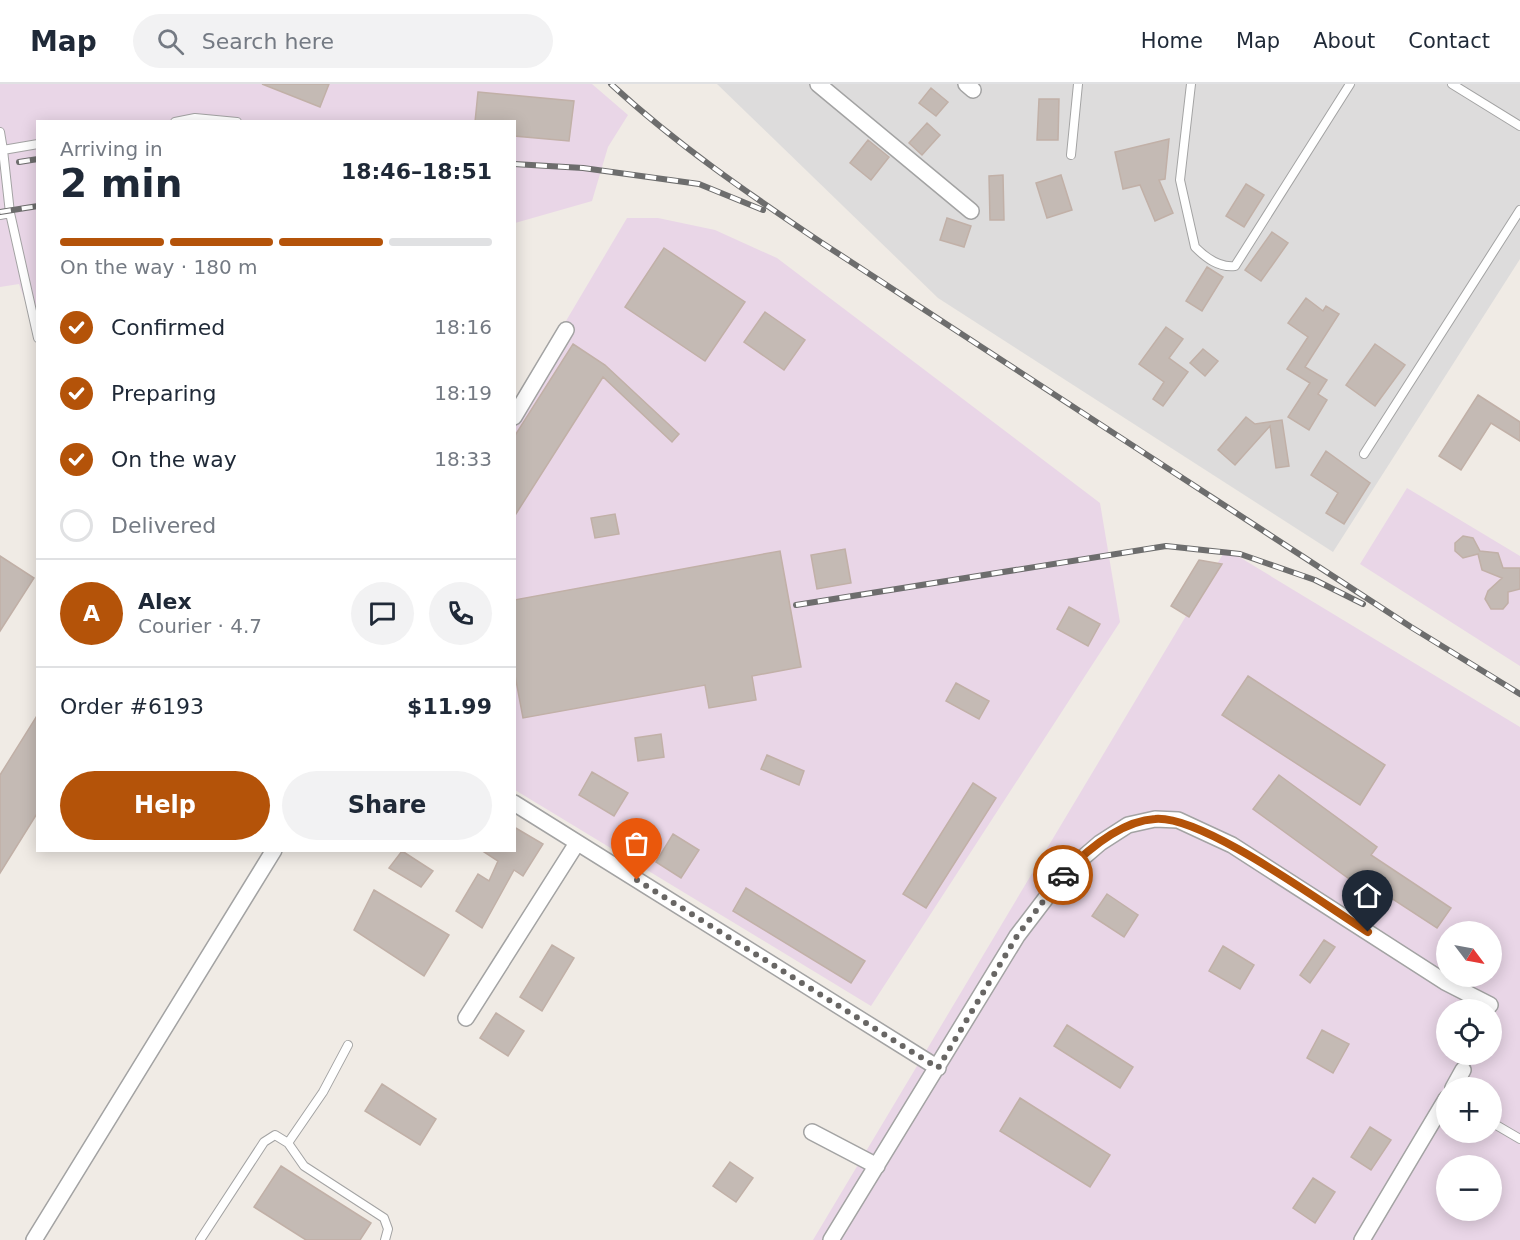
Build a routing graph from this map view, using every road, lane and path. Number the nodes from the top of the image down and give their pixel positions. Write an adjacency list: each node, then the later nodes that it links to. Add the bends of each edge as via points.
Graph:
1 (818, 84): 14 (street)
2 (1078, 84): 12 (lane)
3 (1191, 84): 4 (lane, via 1180,180 1195,247 1228,267 1235,266)
4 (1350, 84)
5 (1452, 84): 8 (lane)
6 (185, 120): 7 (lane)
7 (216, 120)
8 (1520, 126)
9 (0, 132): 11 (lane)
10 (36, 144): 11 (lane)
11 (3, 150): 15 (lane)
12 (1071, 155)
13 (1520, 210): 20 (lane)
14 (971, 211)
15 (10, 213): 16 (lane); 17 (lane)
16 (0, 215)
17 (36, 329)
18 (566, 330): 19 (street)
19 (516, 414)
20 (1364, 454)
21 (516, 804): 22 (street)
22 (577, 843): 25 (street); 27 (street)
23 (273, 852): 36 (street)
24 (1478, 999): 27 (street, via 1445,982 1232,845 1178,820 1155,819 1128,825 1065,873 1017,936)
25 (466, 1018)
26 (348, 1044): 34 (lane, via 323,1092)
27 (938, 1068): 35 (street)
28 (1463, 1070): 29 (street)
29 (1459, 1077)
30 (1436, 1116): 40 (street)
31 (1502, 1128): 33 (lane)
32 (812, 1132): 35 (street)
33 (1520, 1139)
34 (288, 1143): 37 (lane, via 275,1135 264,1142); 38 (lane, via 304,1166 384,1218 388,1229)
35 (877, 1166): 39 (street)
36 (34, 1240)
37 (200, 1240)
38 (385, 1240)
39 (831, 1240)
40 (1362, 1240)

